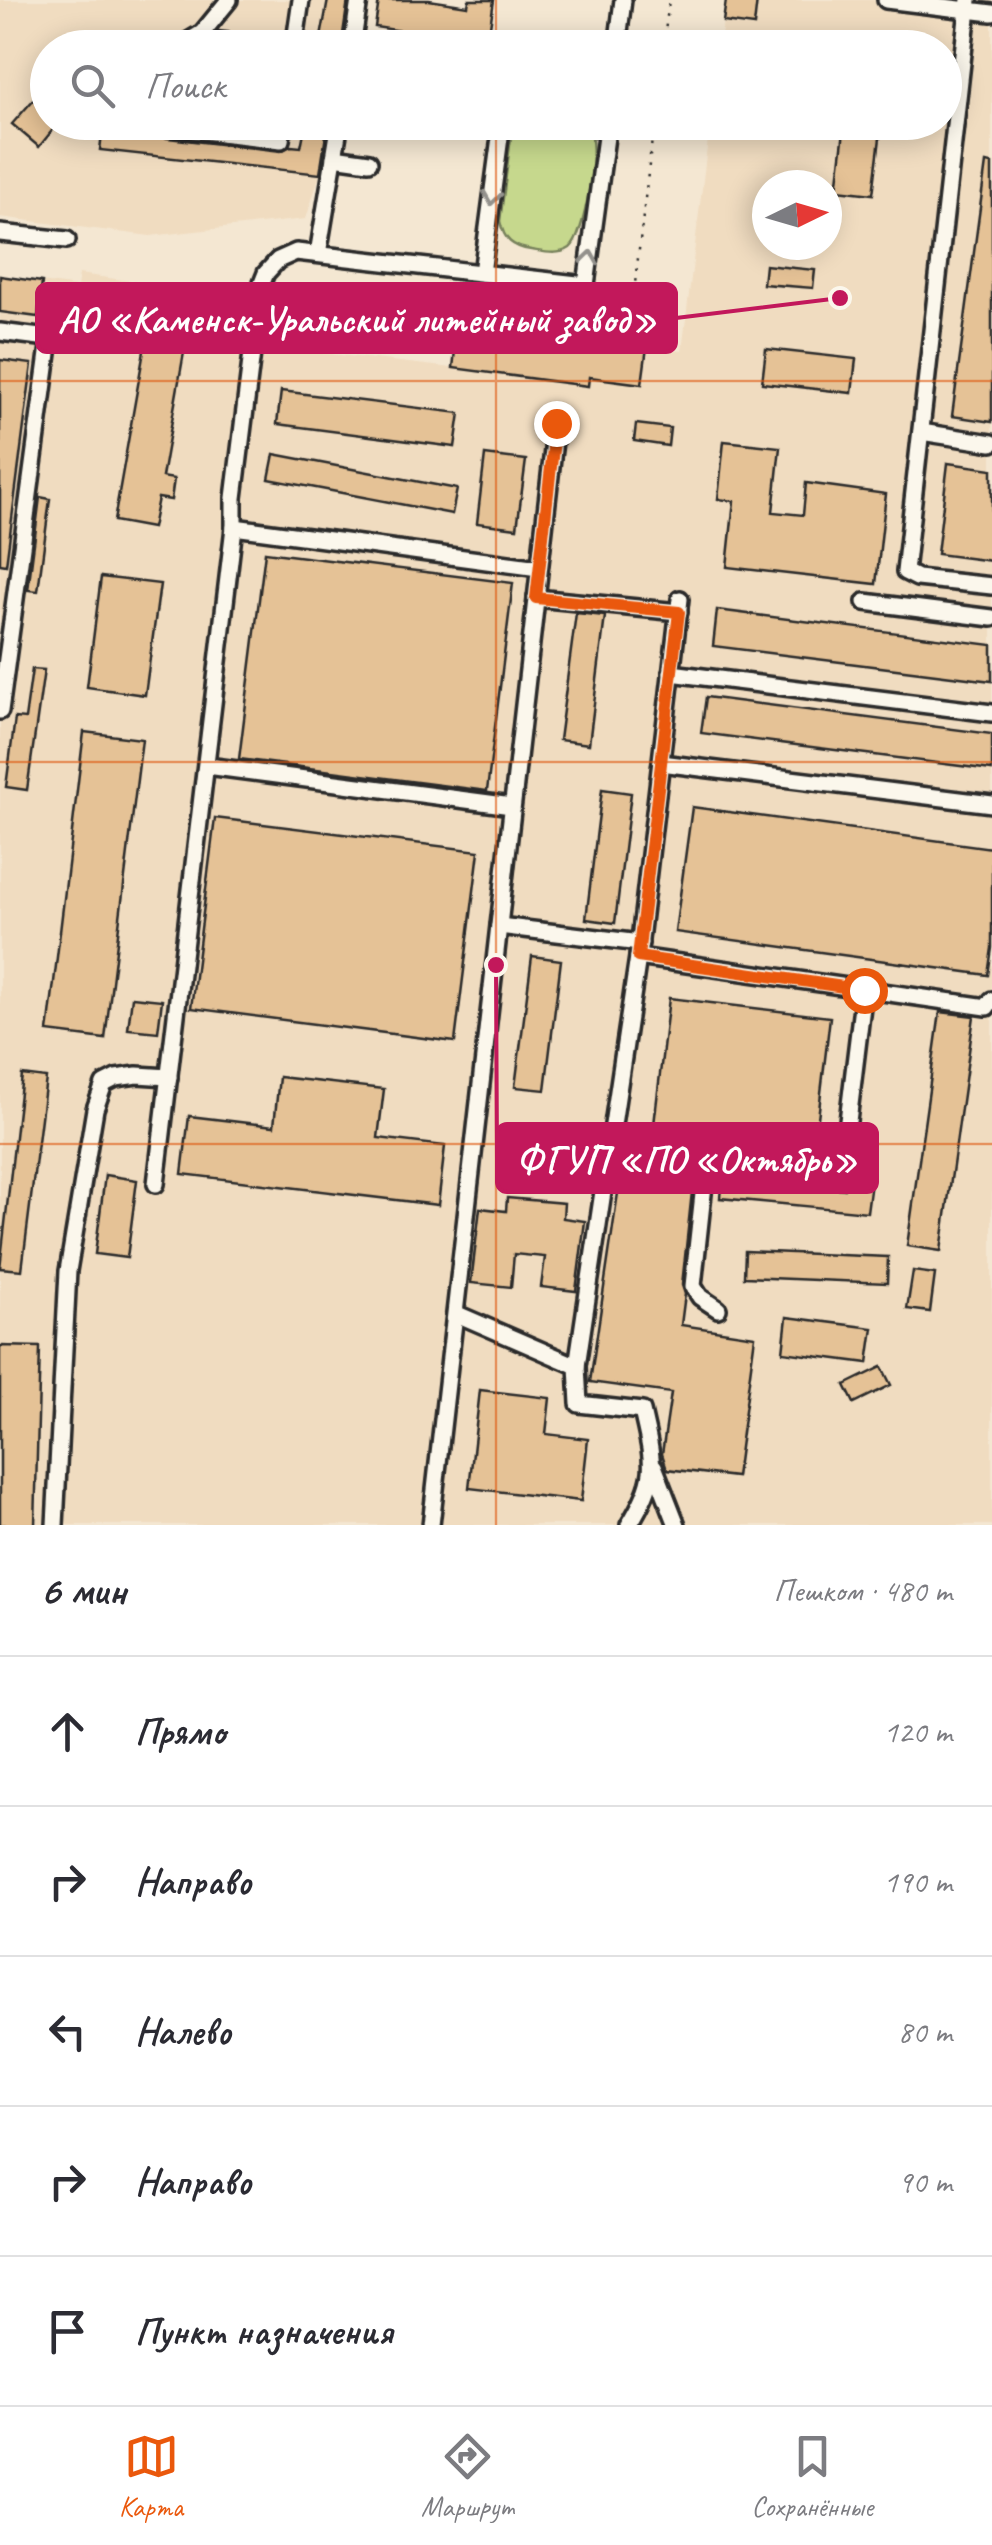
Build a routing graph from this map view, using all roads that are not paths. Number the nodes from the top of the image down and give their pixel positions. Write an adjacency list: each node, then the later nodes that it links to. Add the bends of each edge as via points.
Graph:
1 (229, 0): 8 (street)
2 (301, 0): 9 (street)
3 (359, 0): 10 (street)
4 (622, 0): 11 (street)
5 (886, 0): 6 (street)
6 (968, 5): 7 (street); 12 (street)
7 (992, 13)
8 (204, 30)
9 (297, 30)
10 (355, 30)
11 (619, 30)
12 (962, 60)
13 (337, 140): 17 (street)
14 (500, 140): 22 (street, one-way to 22)
15 (606, 140): 22 (street, one-way to 15, via 586,286)
16 (953, 140): 27 (street)
17 (334, 157): 18 (street); 21 (street)
18 (368, 162)
19 (0, 233): 20 (street)
20 (68, 240)
21 (318, 254): 22 (street); 29 (street, via 296,252 278,260 260,288)
22 (482, 272)
23 (53, 316): 25 (street)
24 (0, 332): 25 (street)
25 (48, 338): 35 (street)
26 (556, 423): 30 (street)
27 (921, 432): 28 (street); 31 (street, via 905,572)
28 (992, 442)
29 (234, 527): 30 (street); 40 (street)
30 (539, 568): 32 (street)
31 (992, 586)
32 (536, 598): 36 (street, via 679,606); 42 (street)
33 (865, 602): 34 (street)
34 (992, 618)
35 (4, 655): 37 (street)
36 (672, 674): 38 (street); 39 (street)
37 (0, 711)
38 (992, 712)
39 (661, 764): 41 (street); 44 (street)
40 (208, 766): 42 (street); 47 (street)
41 (992, 804)
42 (512, 806): 43 (street)
43 (499, 926): 44 (street); 52 (street)
44 (639, 950): 45 (street); 48 (street)
45 (864, 990): 46 (street, via 987,1007); 49 (street, via 844,1154 835,1167)
46 (992, 1000)
47 (169, 1077): 50 (street); 55 (street, via 116,1078 104,1084 95,1110 68,1270)
48 (608, 1149): 49 (street); 53 (street)
49 (707, 1156): 51 (street, via 693,1286)
50 (156, 1184)
51 (718, 1309)
52 (457, 1314): 53 (street); 56 (street)
53 (578, 1366): 54 (street, via 579,1404 642,1411)
54 (654, 1466): 57 (street); 58 (street)
55 (55, 1525)
56 (431, 1525)
57 (629, 1525)
58 (677, 1525)

